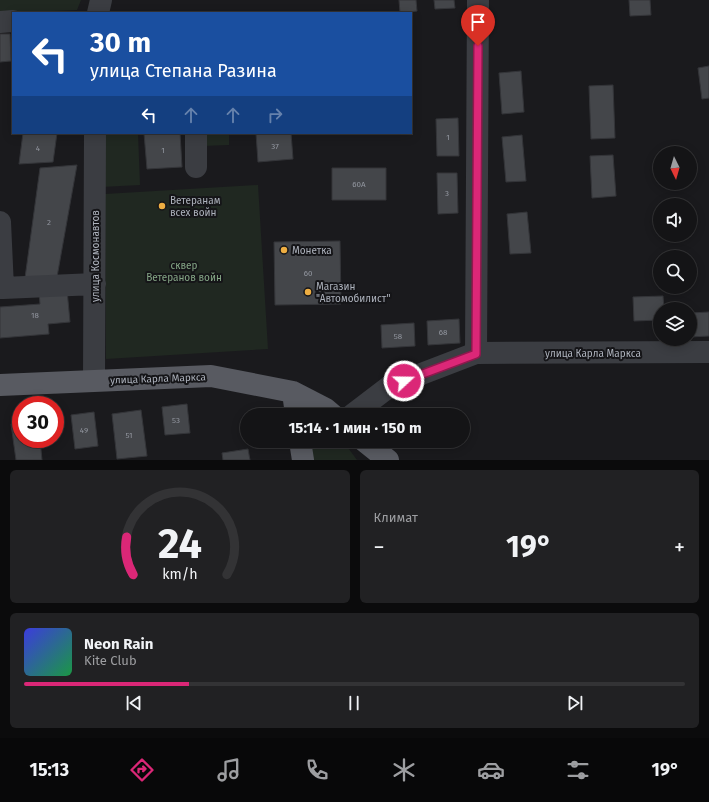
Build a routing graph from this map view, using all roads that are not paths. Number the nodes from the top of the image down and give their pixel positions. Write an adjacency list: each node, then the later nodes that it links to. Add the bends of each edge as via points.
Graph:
1 (101, 0): 3 (street)
2 (478, 0): 13 (street)
3 (98, 12)
4 (12, 21): 5 (street)
5 (0, 22)
6 (95, 134): 10 (street, улица Космонавтов)
7 (196, 134): 8 (street)
8 (196, 167)
9 (0, 222): 11 (street)
10 (95, 284): 11 (street); 14 (street, улица Космонавтов)
11 (2, 288)
12 (709, 352): 13 (street, улица Карла Маркса)
13 (476, 354): 19 (street, улица Карла Маркса, via 390,386)
14 (94, 380): 15 (main road, улица Карла Маркса); 16 (main road, улица Карла Маркса, via 211,376)
15 (0, 385)
16 (293, 392): 17 (main road); 18 (main road, улица Карла Маркса)
17 (295, 408)
18 (324, 408)
19 (361, 408)
20 (301, 448): 23 (main road)
21 (367, 448): 24 (main road)
22 (373, 448): 25 (main road)
23 (303, 460)
24 (371, 460)
25 (388, 460)

